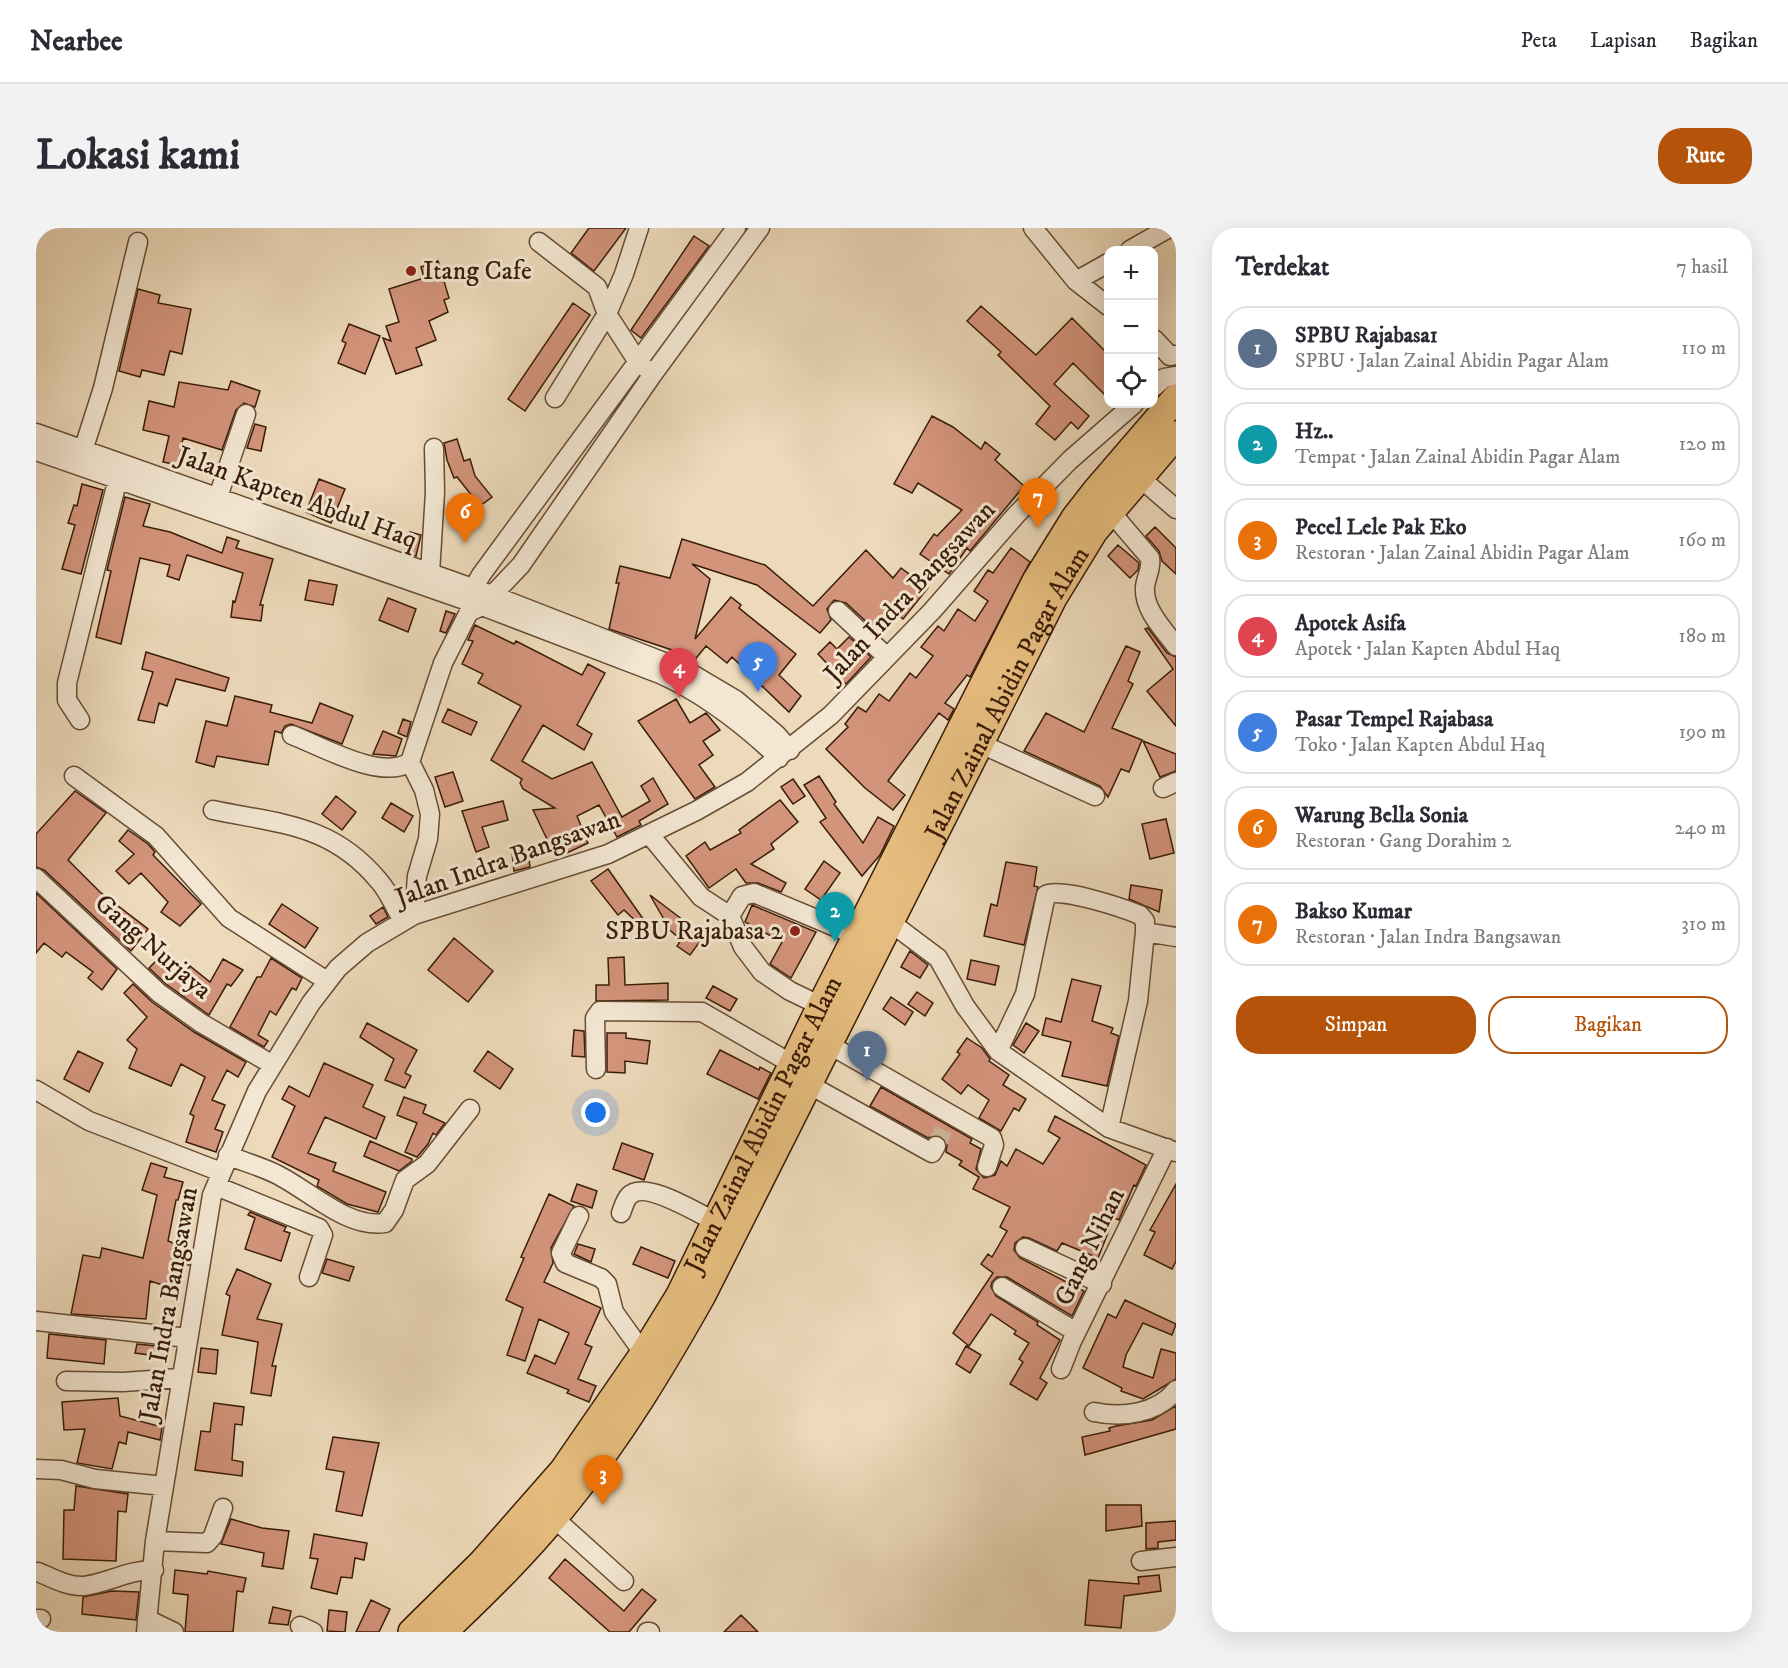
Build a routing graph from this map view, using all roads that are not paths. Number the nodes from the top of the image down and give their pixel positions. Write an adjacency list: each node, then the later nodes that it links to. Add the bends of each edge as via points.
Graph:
1 (639, 228): 12 (street)
2 (736, 228): 15 (street)
3 (760, 228): 16 (street)
4 (1033, 228): 10 (street)
5 (1169, 228): 8 (street)
6 (138, 242): 27 (street, via 103,388)
7 (538, 242): 12 (street, via 597,287)
8 (1141, 246)
9 (1104, 265): 10 (street)
10 (1076, 281): 11 (street)
11 (1104, 303)
12 (607, 314): 15 (street); 19 (street)
13 (1158, 343): 14 (street)
14 (1173, 356)
15 (638, 362): 16 (street); 35 (street)
16 (653, 374): 35 (street, via 521,565)
17 (1176, 376): 18 (street)
18 (1158, 383)
19 (555, 398)
20 (1176, 398): 53 (highway, Jalan Zainal Abidin Pagar Alam, via 1075,518 1036,581)
21 (1129, 408): 38 (street, Jalan Indra Bangsawan, via 1016,515)
22 (246, 414): 30 (street)
23 (36, 434): 27 (street, Jalan Kapten Abdul Haq)
24 (1176, 435): 28 (highway, Jalan Zainal Abidin Pagar Alam)
25 (434, 448): 34 (street)
26 (36, 450): 27 (street, Jalan Kapten Abdul Haq)
27 (81, 457): 29 (street, Jalan Kapten Abdul Haq); 30 (street, Jalan Kapten Abdul Haq)
28 (1139, 477): 31 (street); 32 (highway, Jalan Zainal Abidin Pagar Alam)
29 (118, 478): 33 (street, Jalan Kapten Abdul Haq); 39 (street, via 67,683 67,700)
30 (218, 496): 33 (street, Jalan Kapten Abdul Haq)
31 (1176, 509)
32 (1110, 511): 37 (street, via 1150,558 1145,589 1151,612); 41 (highway, Jalan Zainal Abidin Pagar Alam, via 1053,598)
33 (304, 536): 34 (street, Jalan Kapten Abdul Haq); 35 (street, Jalan Kapten Abdul Haq)
34 (430, 573): 35 (street, Jalan Kapten Abdul Haq)
35 (476, 601): 42 (street, Jalan Kapten Abdul Haq, via 687,670 736,700 776,734); 43 (street, via 443,663)
36 (838, 611): 38 (street)
37 (1176, 646)
38 (886, 657): 42 (street, Jalan Indra Bangsawan, via 831,715)
39 (80, 720)
40 (292, 735): 43 (street, via 377,768 400,768)
41 (981, 744): 45 (street); 51 (highway, Jalan Zainal Abidin Pagar Alam)
42 (784, 754): 47 (street, Jalan Indra Bangsawan, via 723,797)
43 (410, 762): 50 (street, via 424,790 430,814 428,839)
44 (74, 776): 55 (street, via 156,836 229,918)
45 (1095, 796)
46 (213, 810): 50 (street, via 306,828 344,846)
47 (649, 834): 49 (street, via 701,897); 50 (street, Jalan Indra Bangsawan, via 608,855)
48 (36, 878): 59 (street, Gang Nurjaya, via 159,993)
49 (730, 916): 53 (street, via 742,896 754,893); 56 (street, via 743,947 762,972)
50 (408, 918): 55 (street, Jalan Indra Bangsawan, via 367,943)
51 (890, 922): 57 (highway, Jalan Zainal Abidin Pagar Alam); 58 (street, via 938,958 965,1006)
52 (1145, 932): 54 (street); 58 (street, via 1145,921 1133,912 1068,894 1046,895 1025,994); 64 (street, via 1138,1001)
53 (857, 936): 56 (highway, Jalan Zainal Abidin Pagar Alam)
54 (1176, 937)
55 (327, 981): 59 (street, Jalan Indra Bangsawan)
56 (821, 1006): 61 (highway, Jalan Zainal Abidin Pagar Alam)
57 (828, 1044): 61 (highway, Jalan Zainal Abidin Pagar Alam); 68 (street, via 949,1118 992,1138 994,1145)
58 (998, 1051): 64 (street)
59 (273, 1065): 67 (street, Jalan Indra Bangsawan)
60 (596, 1069): 61 (street, via 595,1018 600,1011 702,1011)
61 (800, 1074): 65 (street, via 932,1153); 72 (highway, Jalan Zainal Abidin Pagar Alam); 80 (highway, Jalan Zainal Abidin Pagar Alam, via 702,1295)
62 (36, 1089): 69 (street, via 89,1121)
63 (470, 1109): 67 (street, via 426,1164 405,1180 385,1223 370,1225 275,1173)
64 (1109, 1128): 66 (street)
65 (936, 1146)
66 (1171, 1150): 75 (street, Gang Nihan)
67 (228, 1155): 69 (street, Jalan Indra Bangsawan)
68 (987, 1167)
69 (218, 1179): 74 (street, via 319,1228 323,1235); 79 (street, Jalan Indra Bangsawan, via 207,1219)
70 (621, 1213): 72 (street, via 630,1195 652,1191)
71 (579, 1216): 80 (street, via 561,1253 562,1259 607,1284 614,1312)
72 (716, 1222): 80 (highway, Jalan Zainal Abidin Pagar Alam)
73 (1025, 1248): 75 (street)
74 (309, 1277)
75 (1102, 1284): 78 (street, Gang Nihan)
76 (1002, 1287): 78 (street)
77 (36, 1321): 79 (street)
78 (1076, 1332): 81 (street, Gang Nihan)
79 (188, 1338): 82 (street, Jalan Indra Bangsawan)
80 (651, 1363): 89 (highway, Jalan Zainal Abidin Pagar Alam, via 613,1441); 98 (highway, Jalan Zainal Abidin Pagar Alam, via 530,1511)
81 (1061, 1369)
82 (180, 1378): 83 (street); 87 (street, Jalan Indra Bangsawan)
83 (66, 1381)
84 (1176, 1390): 85 (street, via 1150,1409 1120,1416)
85 (1094, 1412)
86 (36, 1469): 87 (street)
87 (164, 1486): 90 (street, Jalan Indra Bangsawan)
88 (223, 1508): 90 (street, via 207,1543)
89 (554, 1518): 95 (street); 99 (highway, Jalan Zainal Abidin Pagar Alam)
90 (155, 1541): 93 (street, Jalan Indra Bangsawan)
91 (1176, 1557): 92 (street)
92 (1141, 1561)
93 (154, 1570): 94 (street, via 136,1570 84,1586); 96 (street, Jalan Indra Bangsawan)
94 (38, 1572)
95 (624, 1581)
96 (147, 1626): 97 (street)
97 (174, 1632)
98 (412, 1632)
99 (443, 1632)

